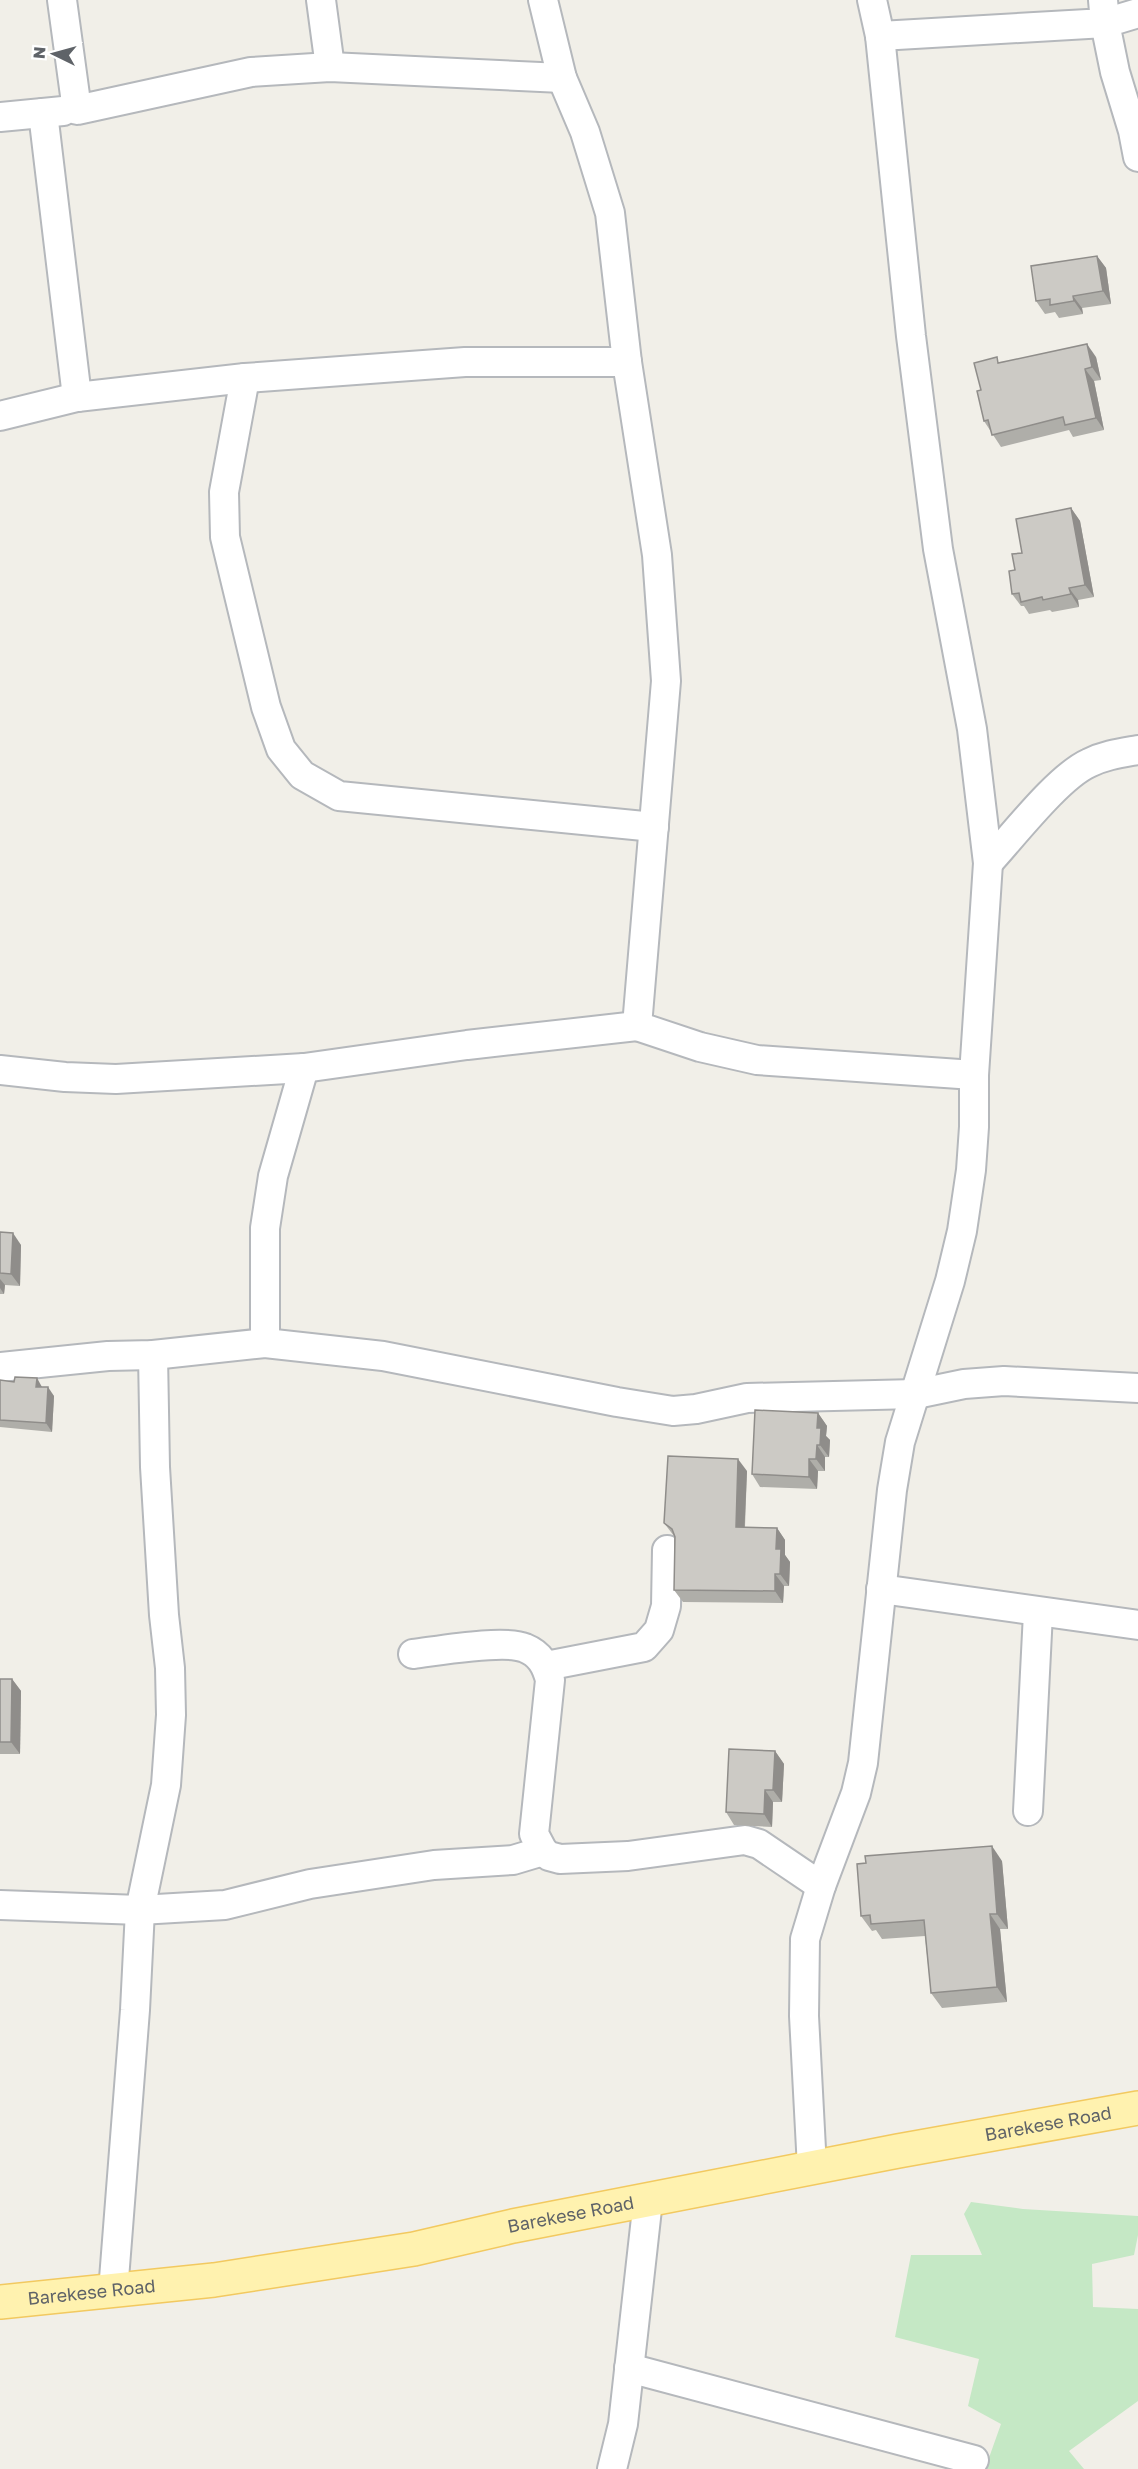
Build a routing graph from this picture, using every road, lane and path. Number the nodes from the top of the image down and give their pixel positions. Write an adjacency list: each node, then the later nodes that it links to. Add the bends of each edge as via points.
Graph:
1 (62, 0): 10 (street)
2 (321, 0): 8 (street)
3 (543, 0): 9 (street)
4 (872, 0): 7 (street)
5 (1104, 11): 6 (street); 7 (street); 13 (street, via 1115,72)
6 (1138, 13)
7 (880, 36): 20 (street, via 938,549 972,729)
8 (330, 67): 9 (street); 10 (street, via 251,72)
9 (562, 78): 14 (street, via 585,132 610,213)
10 (77, 110): 11 (street)
11 (43, 113): 12 (street); 16 (street)
12 (0, 117)
13 (1138, 156)
14 (627, 362): 15 (street, via 465,362); 19 (street, via 657,555 666,681)
15 (245, 378): 16 (street); 19 (street, via 224,492 225,537 266,707 280,749 303,775 339,796)
16 (77, 397): 17 (street)
17 (0, 416)
18 (1138, 750): 20 (street, via 1087,764 1064,780)
19 (654, 827): 21 (street)
20 (988, 863): 24 (street)
21 (637, 1026): 22 (street); 24 (street, via 700,1047 757,1060)
22 (304, 1068): 23 (street, via 116,1079); 25 (street, via 273,1176 265,1228)
23 (1, 1069)
24 (974, 1075): 29 (street, via 971,1170 962,1231)
25 (265, 1343): 26 (street); 29 (street, via 383,1356 673,1411 747,1398)
26 (153, 1355): 27 (street); 40 (street, via 155,1467 171,1714 166,1785)
27 (0, 1367)
28 (1138, 1388): 29 (street, via 1004,1381)
29 (916, 1394): 31 (street, via 900,1442)
30 (667, 1550): 35 (street, via 666,1606 659,1630 644,1647)
31 (881, 1589): 32 (street); 38 (street, via 863,1763 856,1793)
32 (1038, 1613): 33 (street); 36 (street)
33 (1138, 1625)
34 (413, 1654): 35 (street, via 506,1644 524,1647)
35 (546, 1666): 37 (street, via 550,1680 534,1834)
36 (1028, 1811)
37 (543, 1851): 38 (street, via 560,1859 628,1856 745,1840 759,1844); 40 (street, via 513,1860 434,1865 310,1884 225,1905)
38 (821, 1886): 42 (street, via 805,1939 803,1978)
39 (0, 1905): 40 (street)
40 (140, 1910): 44 (street)
41 (1138, 2108): 42 (main road, Barekese Road)
42 (812, 2168): 43 (main road, Barekese Road)
43 (648, 2200): 44 (main road, Barekese Road, via 414,2249); 46 (street)
44 (112, 2292): 45 (main road, Barekese Road)
45 (0, 2302)
46 (629, 2368): 47 (street); 48 (street, via 623,2424)
47 (974, 2460)
48 (612, 2469)

